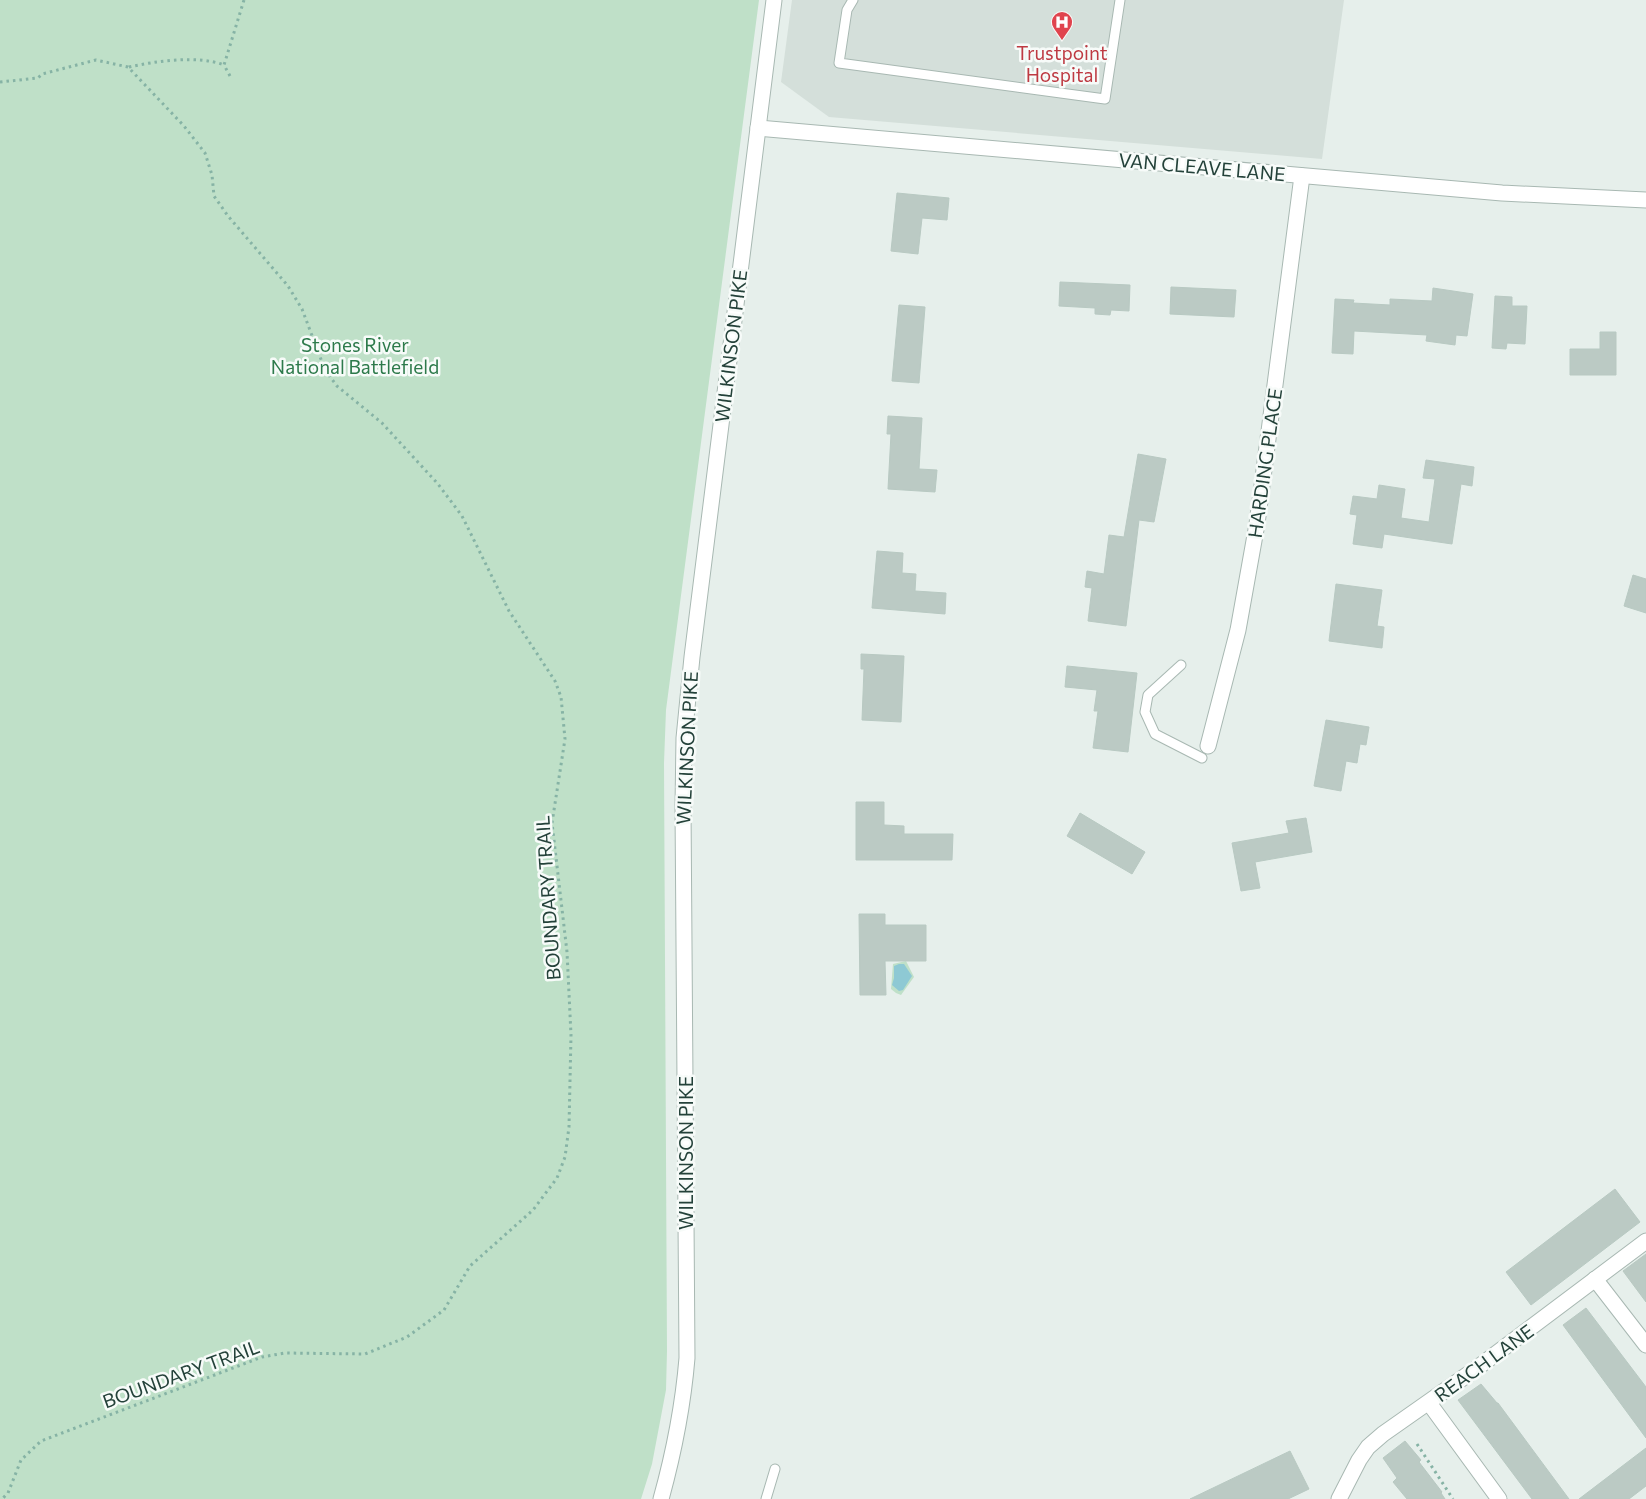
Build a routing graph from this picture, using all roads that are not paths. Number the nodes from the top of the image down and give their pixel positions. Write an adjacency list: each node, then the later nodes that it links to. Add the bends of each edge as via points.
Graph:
1 (774, 0): 4 (street, WILKINSON PIKE)
2 (853, 0): 3 (lane, via 846,10 839,63 1104,99)
3 (1120, 0)
4 (758, 128): 5 (street, VAN CLEAVE LANE); 14 (street, WILKINSON PIKE, via 684,738 687,1358 682,1409)
5 (1302, 176): 6 (street, VAN CLEAVE LANE, via 1502,194); 8 (street, HARDING PLACE, via 1258,524 1238,630)
6 (1646, 200)
7 (1181, 665): 8 (lane, via 1148,694 1145,712 1155,734)
8 (1205, 752)
9 (1646, 1241): 10 (street, REACH LANE)
10 (1595, 1279): 11 (street); 12 (street, REACH LANE)
11 (1646, 1345)
12 (1429, 1403): 16 (street, REACH LANE, via 1368,1448); 17 (street)
13 (775, 1469): 15 (lane)
14 (661, 1499)
15 (766, 1499)
16 (1339, 1499)
17 (1499, 1499)

